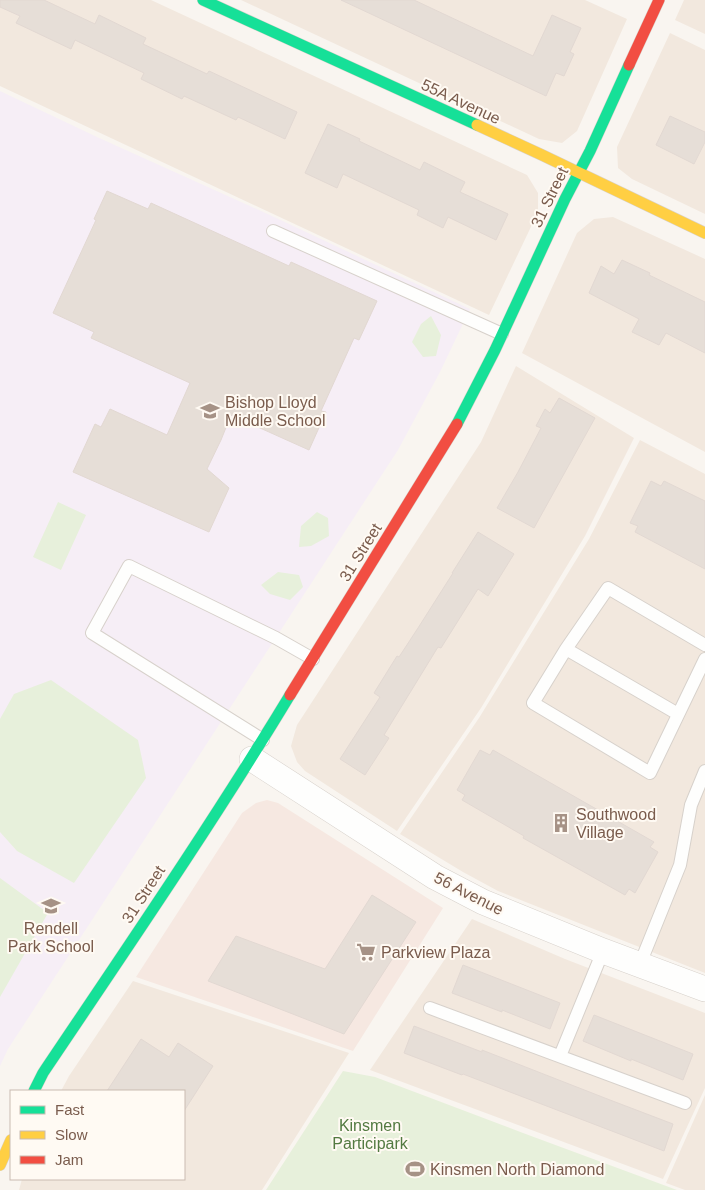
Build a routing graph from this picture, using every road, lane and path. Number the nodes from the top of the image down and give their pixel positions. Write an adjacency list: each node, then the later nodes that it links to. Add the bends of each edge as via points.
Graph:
1 (203, 0): 3 (street, 55A Avenue)
2 (659, 0): 3 (street, 31 Street)
3 (579, 173): 5 (street, 55A Avenue); 6 (street, 31 Street)
4 (273, 231): 6 (lane)
5 (705, 232)
6 (502, 334): 9 (street, 31 Street, via 455,428)
7 (705, 645): 8 (lane, via 608,588)
8 (566, 648): 11 (lane); 11 (lane, via 533,703 650,773)
9 (313, 659): 12 (street, 31 Street); 12 (lane, via 129,566 92,633)
10 (705, 659): 11 (lane)
11 (678, 714)
12 (258, 750): 14 (street, 56 Avenue, via 435,877 484,902); 19 (street, 31 Street)
13 (705, 771): 15 (lane, via 691,805 680,865)
14 (602, 951): 15 (street, 56 Avenue); 18 (lane)
15 (640, 964): 16 (street, 56 Avenue)
16 (705, 989)
17 (430, 1008): 18 (lane)
18 (560, 1056): 20 (lane)
19 (34, 1090)
20 (686, 1103)
21 (10, 1142): 22 (street)
22 (0, 1165)

